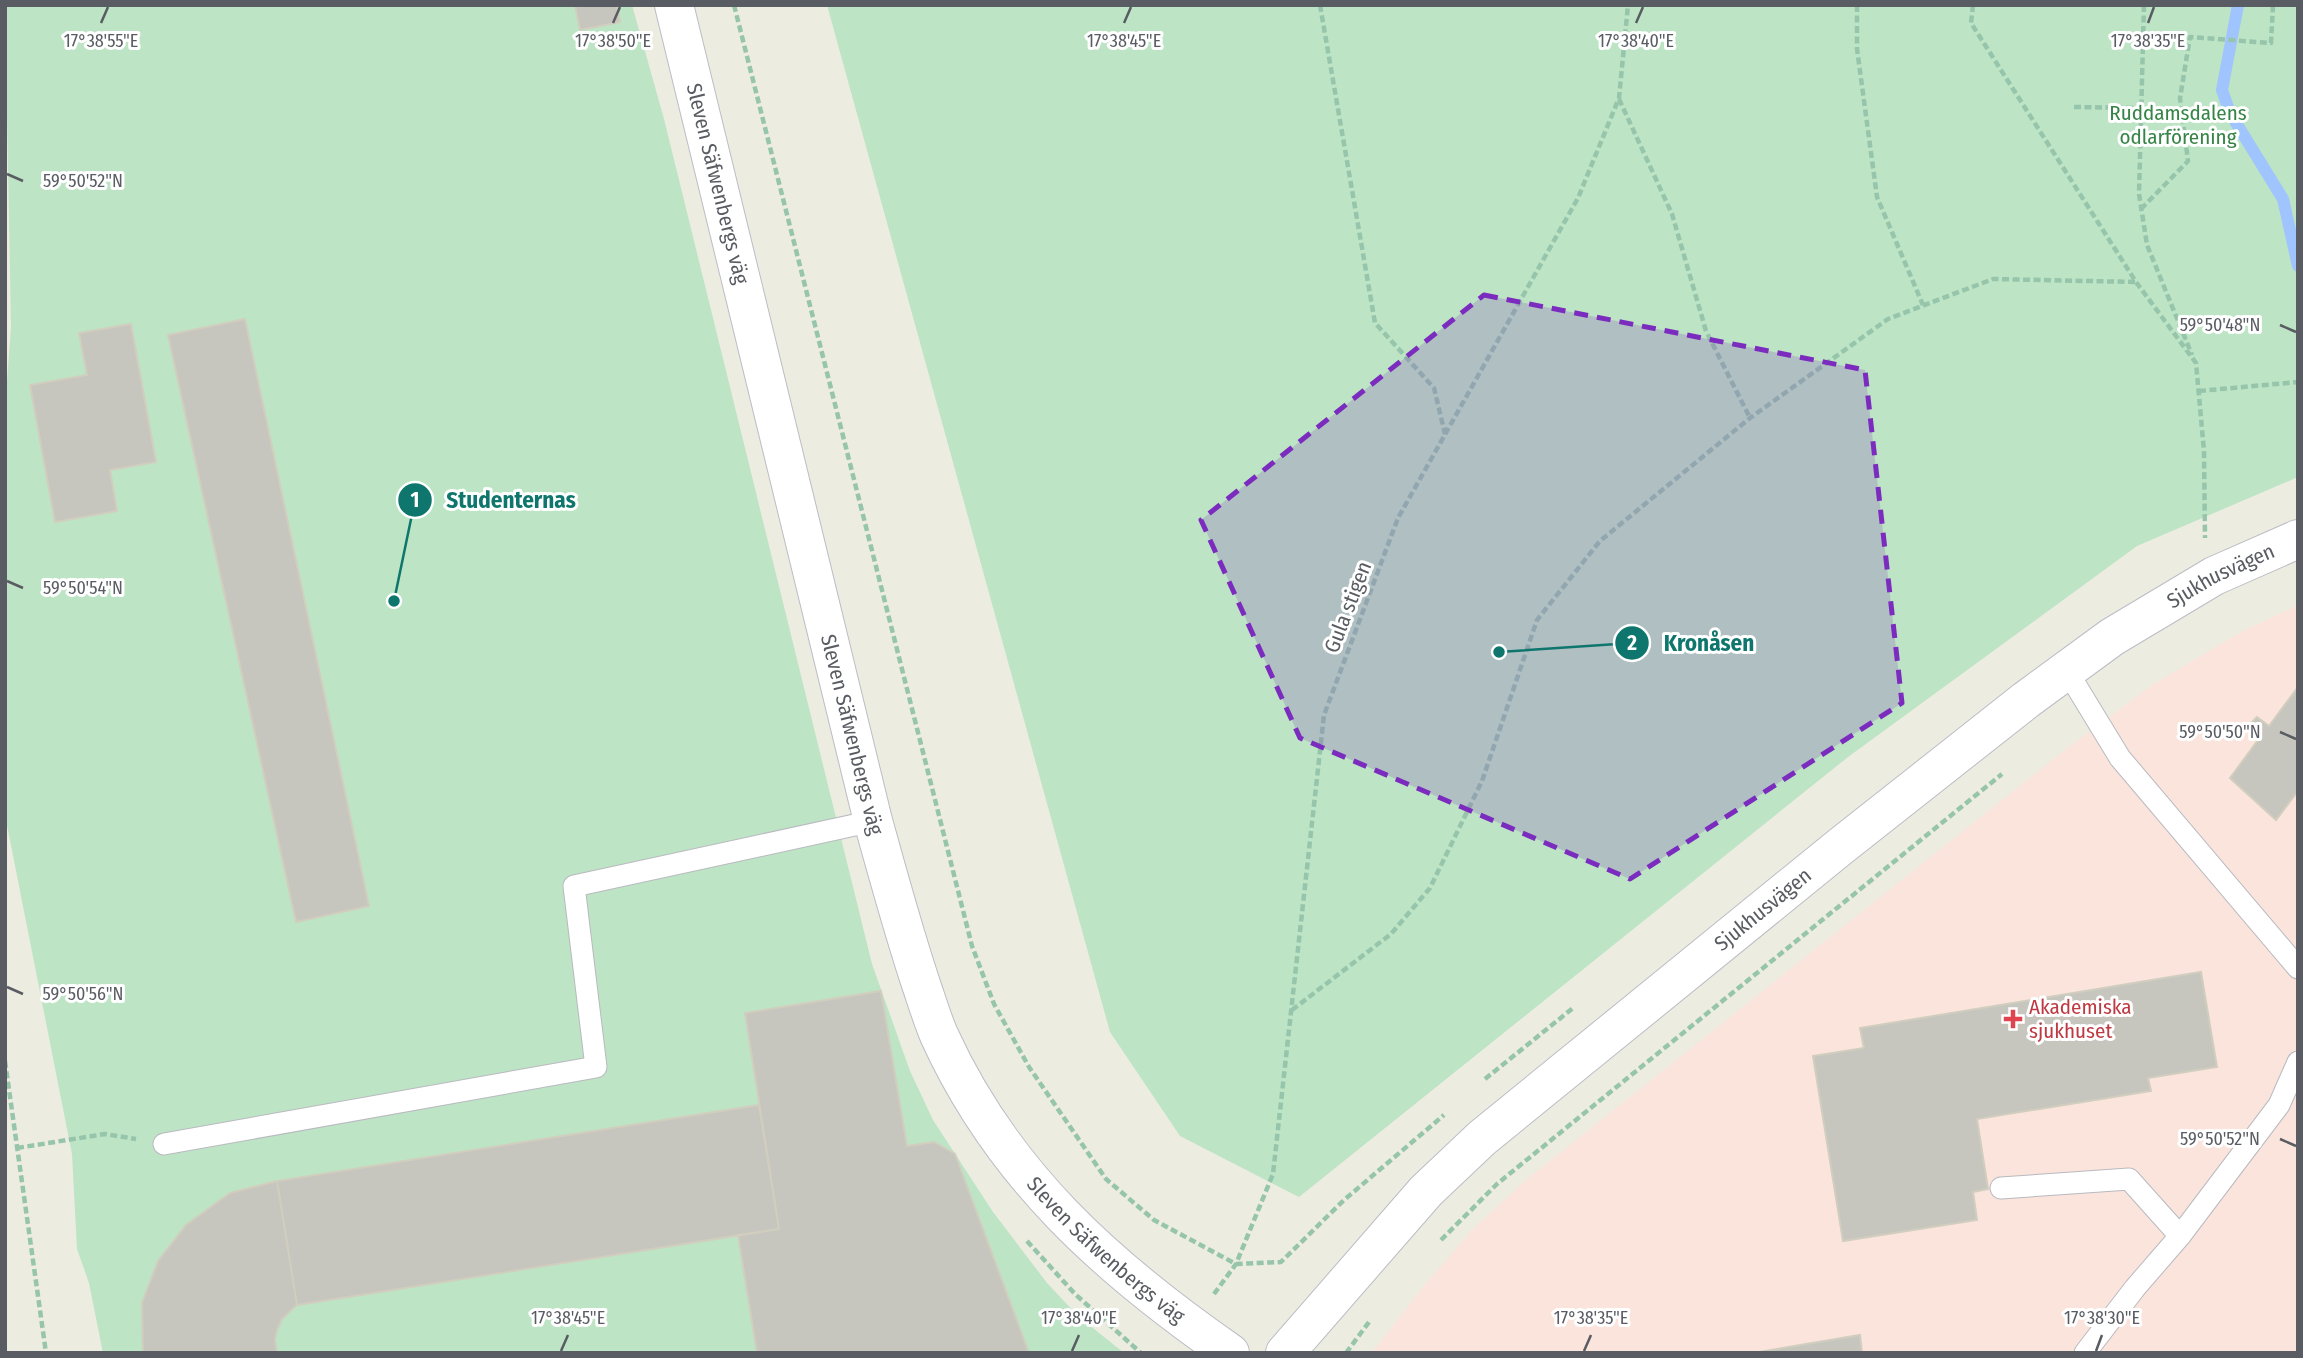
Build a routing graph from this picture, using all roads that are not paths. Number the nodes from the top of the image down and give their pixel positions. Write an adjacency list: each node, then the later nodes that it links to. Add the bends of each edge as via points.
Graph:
1 (674, 5): 4 (street, Sleven Säfwenbergs väg)
2 (2298, 539): 3 (street, Sjukhusvägen, via 2214,576 2112,637)
3 (2067, 671): 5 (lane, via 2120,758); 11 (street, Sjukhusvägen, via 1841,846 1482,1138 1426,1191)
4 (873, 821): 7 (lane, via 574,886 596,1067); 10 (street, Sleven Säfwenbergs väg, via 938,1034 976,1108 1074,1229)
5 (2298, 968)
6 (2298, 1062): 9 (lane, via 2279,1105)
7 (164, 1144)
8 (2001, 1188): 9 (lane, via 2129,1179)
9 (2180, 1236): 12 (lane)
10 (1230, 1353)
11 (1285, 1353)
12 (2085, 1353)

